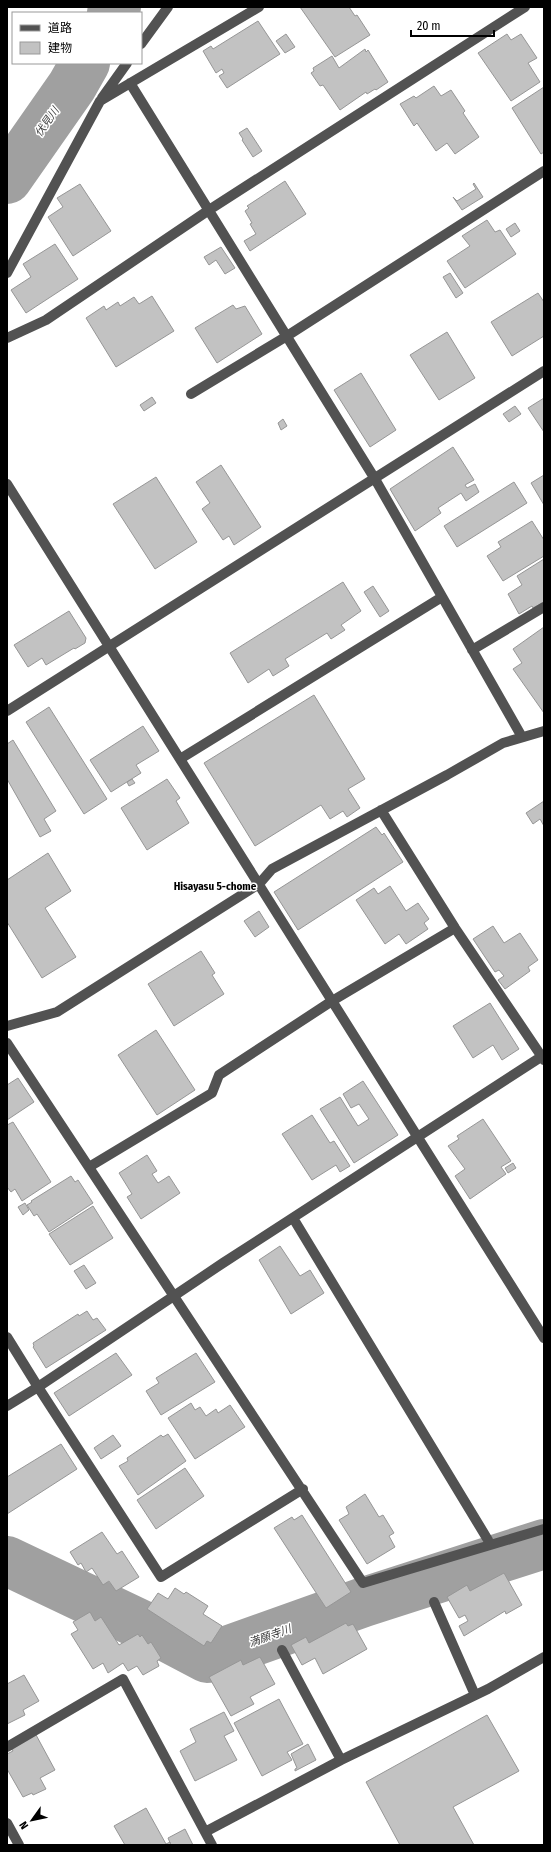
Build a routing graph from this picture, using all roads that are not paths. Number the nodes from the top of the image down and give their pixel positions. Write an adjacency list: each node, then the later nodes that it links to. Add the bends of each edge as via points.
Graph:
1 (168, 7): 4 (street)
2 (259, 7): 6 (street)
3 (525, 7): 9 (street)
4 (142, 43)
5 (126, 64): 7 (street)
6 (130, 83): 7 (street); 9 (street)
7 (100, 101): 10 (street)
8 (544, 171): 11 (street)
9 (209, 210): 11 (street); 12 (street, via 46,320)
10 (7, 273)
11 (287, 336): 14 (street); 15 (street)
12 (7, 338)
13 (544, 371): 15 (street)
14 (191, 394)
15 (375, 478): 17 (street); 19 (street)
16 (7, 484): 19 (street)
17 (442, 597): 20 (street); 24 (street)
18 (544, 608): 20 (street)
19 (110, 647): 21 (street); 24 (street)
20 (472, 650): 23 (street)
21 (7, 711)
22 (544, 731): 23 (street)
23 (522, 738): 25 (street, via 503,742)
24 (180, 759): 26 (street)
25 (381, 810): 26 (street, via 272,868); 27 (street)
26 (259, 884): 28 (street); 29 (street, via 57,1012)
27 (455, 928): 28 (street); 31 (street)
28 (332, 1001): 32 (street); 33 (street, via 220,1075 212,1093)
29 (7, 1026)
30 (7, 1044): 33 (street)
31 (543, 1057): 32 (street)
32 (418, 1138): 34 (street); 37 (street)
33 (89, 1167): 35 (street)
34 (293, 1218): 35 (street); 42 (street)
35 (174, 1295): 38 (street); 40 (street)
36 (7, 1337): 38 (street)
37 (544, 1338)
38 (38, 1387): 39 (street); 40 (street, via 161,1577)
39 (7, 1406)
40 (302, 1489): 41 (street, via 364,1583)
41 (544, 1529)
42 (488, 1540)
43 (434, 1602): 46 (street)
44 (282, 1650): 48 (street)
45 (544, 1657): 46 (street)
46 (475, 1695): 48 (street)
47 (7, 1747): 50 (street, via 123,1679)
48 (341, 1760): 50 (street)
49 (7, 1822): 51 (street)
50 (205, 1832): 52 (street)
51 (19, 1845)
52 (212, 1845)

